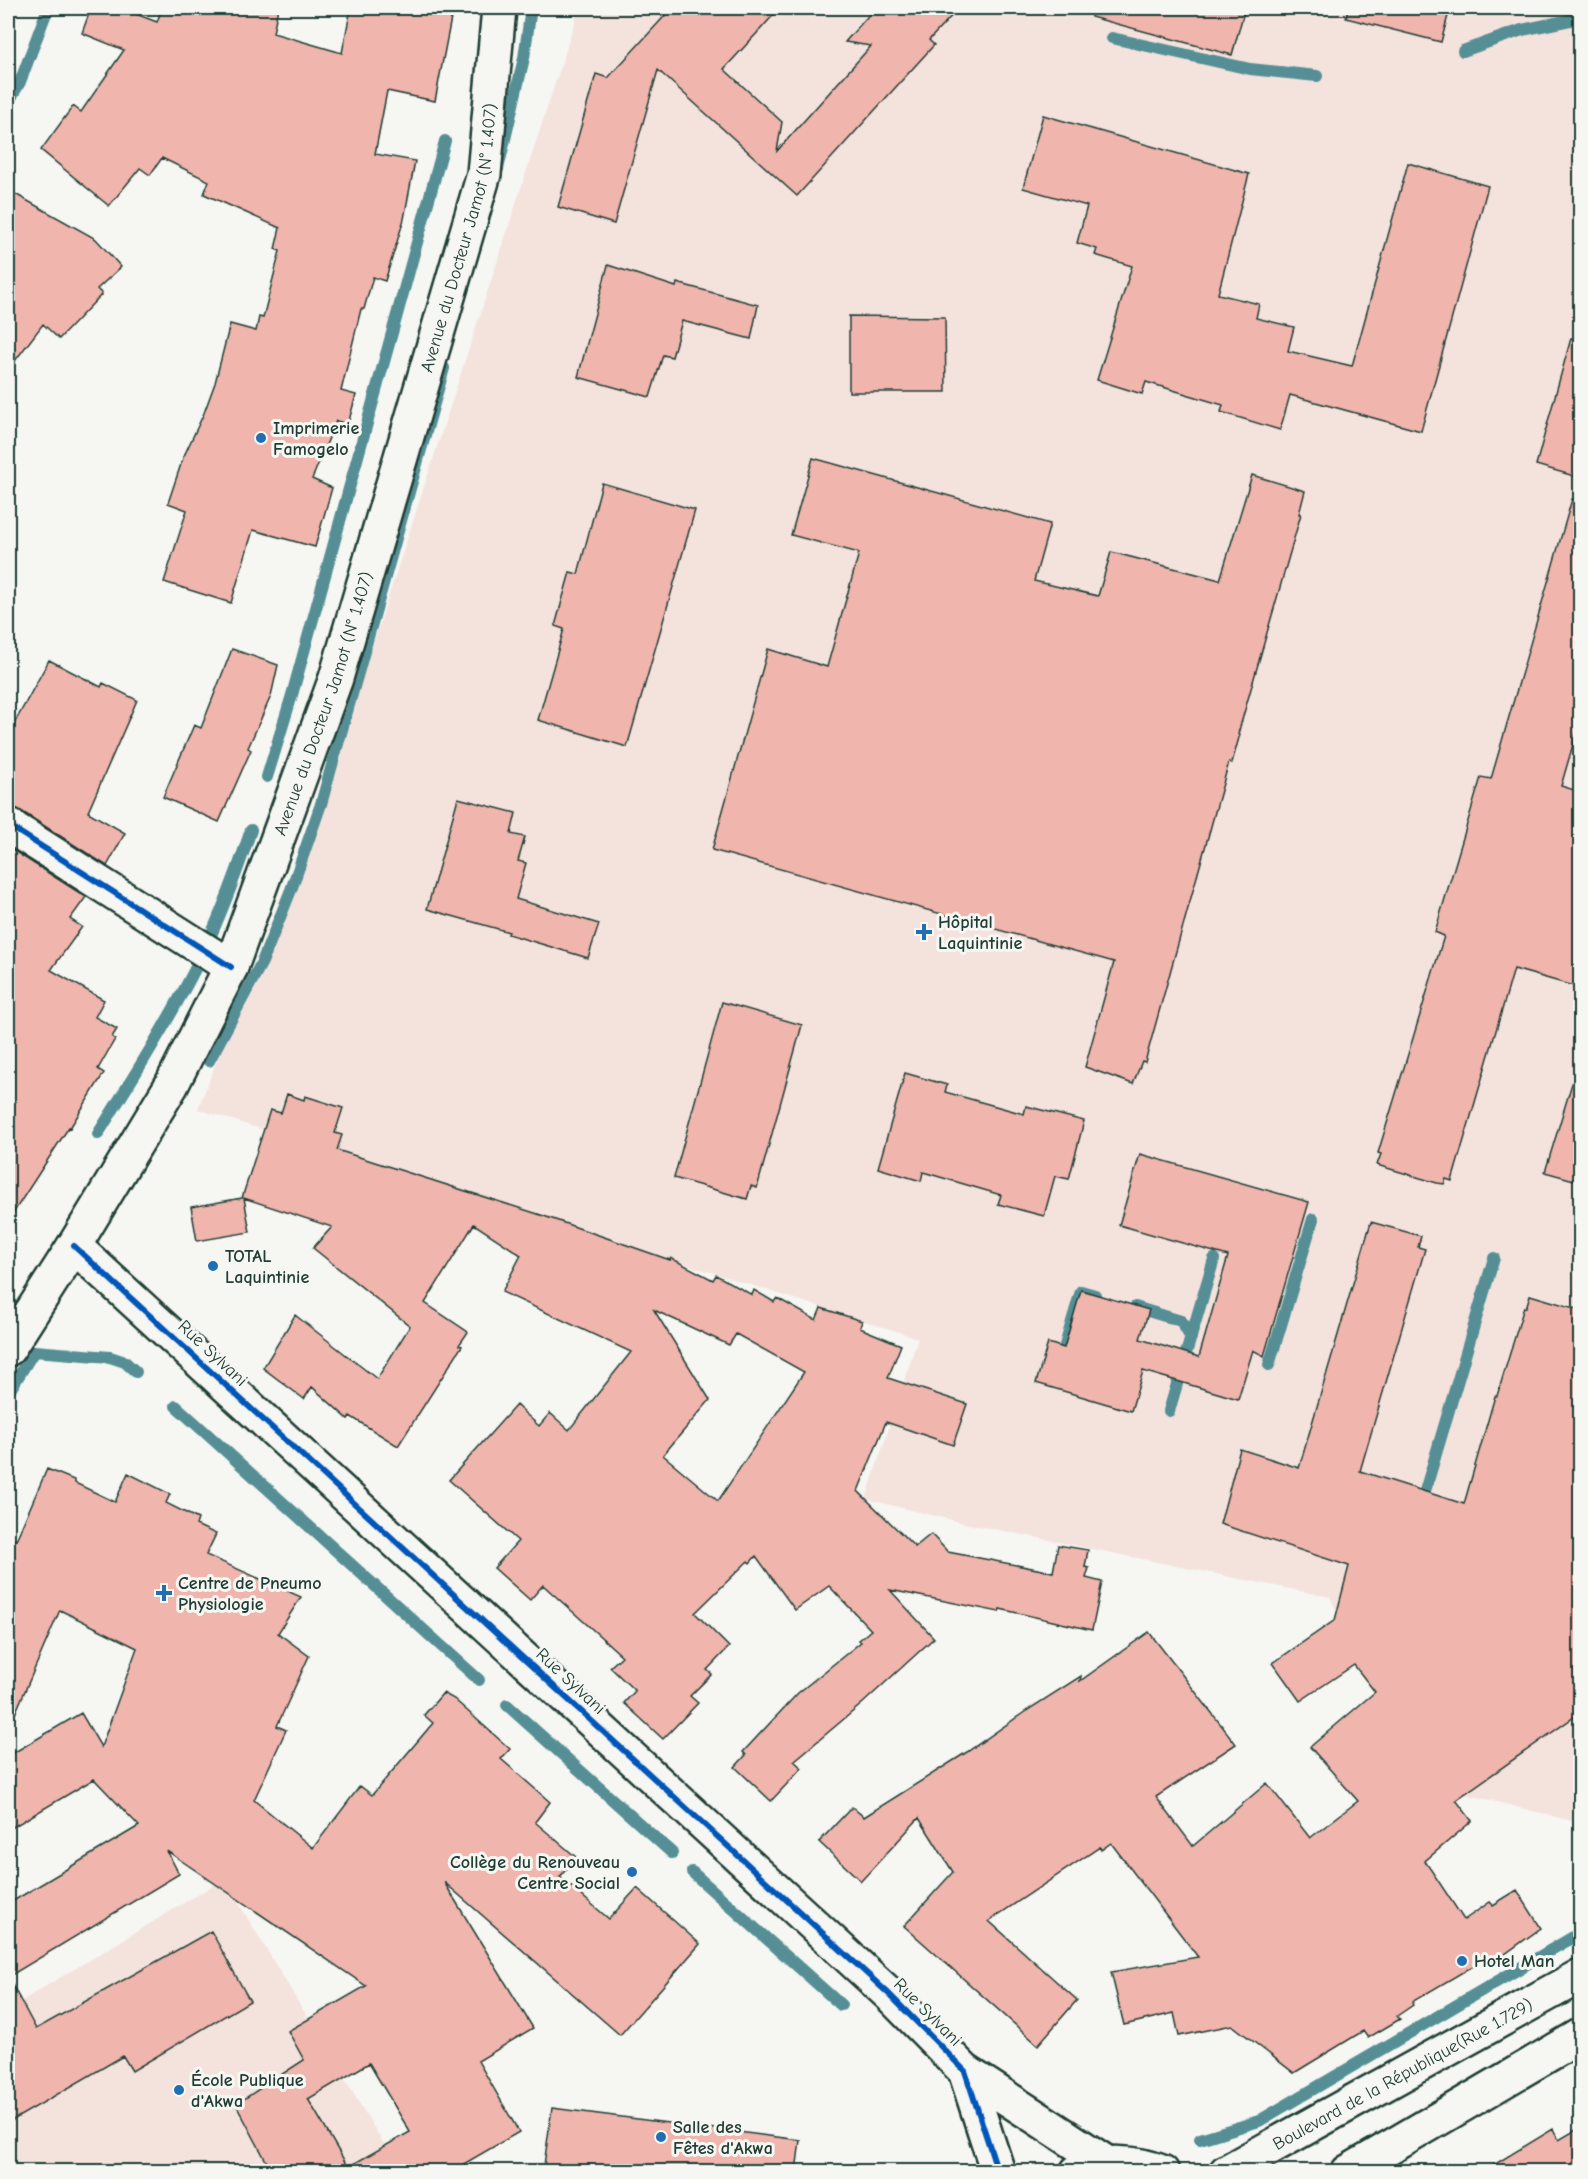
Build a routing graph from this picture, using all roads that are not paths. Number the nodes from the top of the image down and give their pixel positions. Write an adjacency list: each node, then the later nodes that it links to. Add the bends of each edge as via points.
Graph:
1 (499, 8): 3 (main road, Avenue du Docteur Jamot (N° 1.407), via 484,174 336,678)
2 (8, 825): 3 (main road)
3 (231, 967): 4 (main road, Avenue du Docteur Jamot (N° 1.407), via 171,1086)
4 (74, 1246): 5 (main road, Avenue du Docteur Jamot (N° 1.407)); 8 (main road, Rue Sylvani, via 889,1994)
5 (8, 1349)
6 (1581, 1976): 12 (main road, Boulevard de la République(Rue 1.729))
7 (1581, 2036): 13 (main road)
8 (966, 2071): 9 (main road); 10 (main road, Rue Sylvani)
9 (1092, 2168): 11 (main road, via 1121,2162)
10 (998, 2172)
11 (1162, 2172)
12 (1226, 2172)
13 (1348, 2172)

